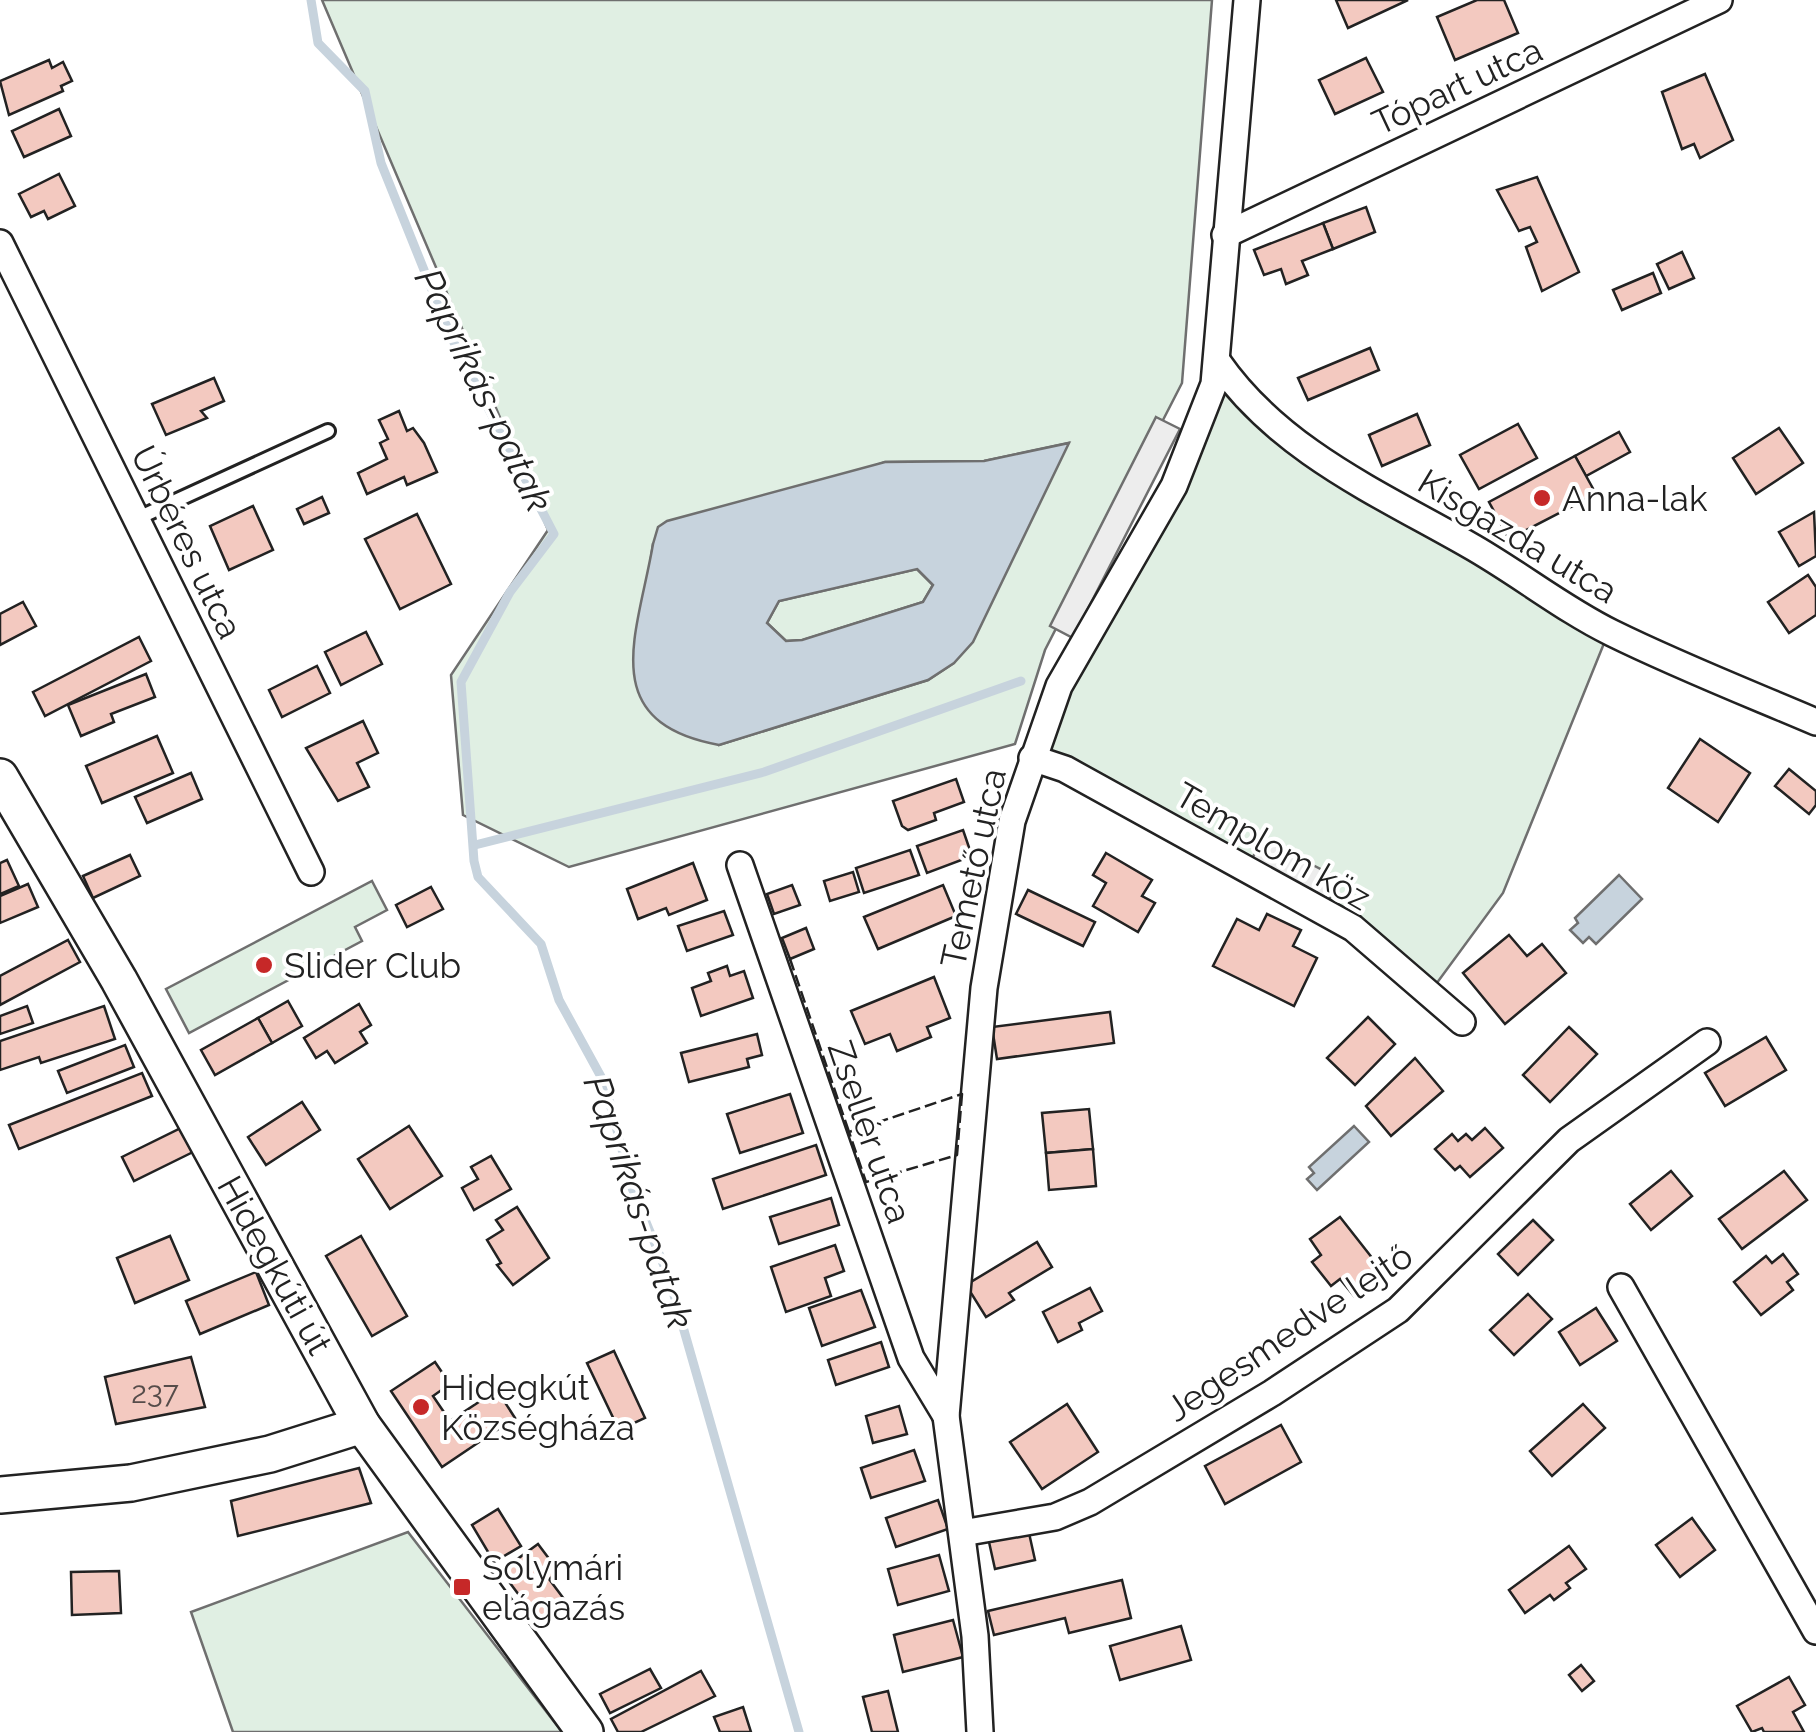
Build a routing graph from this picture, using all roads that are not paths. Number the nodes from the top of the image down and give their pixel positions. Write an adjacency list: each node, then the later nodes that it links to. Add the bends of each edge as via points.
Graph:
1 (1247, 0): 3 (street, Temető utca)
2 (1720, 0): 3 (street, Tópart utca)
3 (1225, 235): 5 (street, Temető utca)
4 (0, 243): 7 (street, Úrbéres utca)
5 (1218, 362): 8 (street, Kisgazda utca, via 1292,440 1340,474 1526,577 1609,632); 9 (street, Temető utca, via 1174,486 1059,686)
6 (328, 432): 7 (lane)
7 (136, 519): 12 (street, Úrbéres utca)
8 (1816, 722)
9 (1032, 758): 13 (street, Templom köz, via 1065,769 1353,928); 16 (street, Temető utca, via 1012,822 984,988)
10 (0, 776): 17 (main road, Hidegkúti út)
11 (740, 865): 16 (street, Zsellér utca, via 911,1358)
12 (311, 872)
13 (1462, 1022)
14 (1706, 1042): 19 (street, Jegesmedve lejtő, via 1596,1117 1417,1296 1335,1351 1090,1502 1055,1517)
15 (1621, 1287): 20 (street)
16 (946, 1416): 19 (street, Temető utca)
17 (362, 1424): 18 (main road, via 270,1454 151,1479); 21 (main road, Hidegkúti út)
18 (0, 1495)
19 (962, 1533): 22 (street, Temető utca)
20 (1816, 1631)
21 (585, 1732)
22 (980, 1732)

